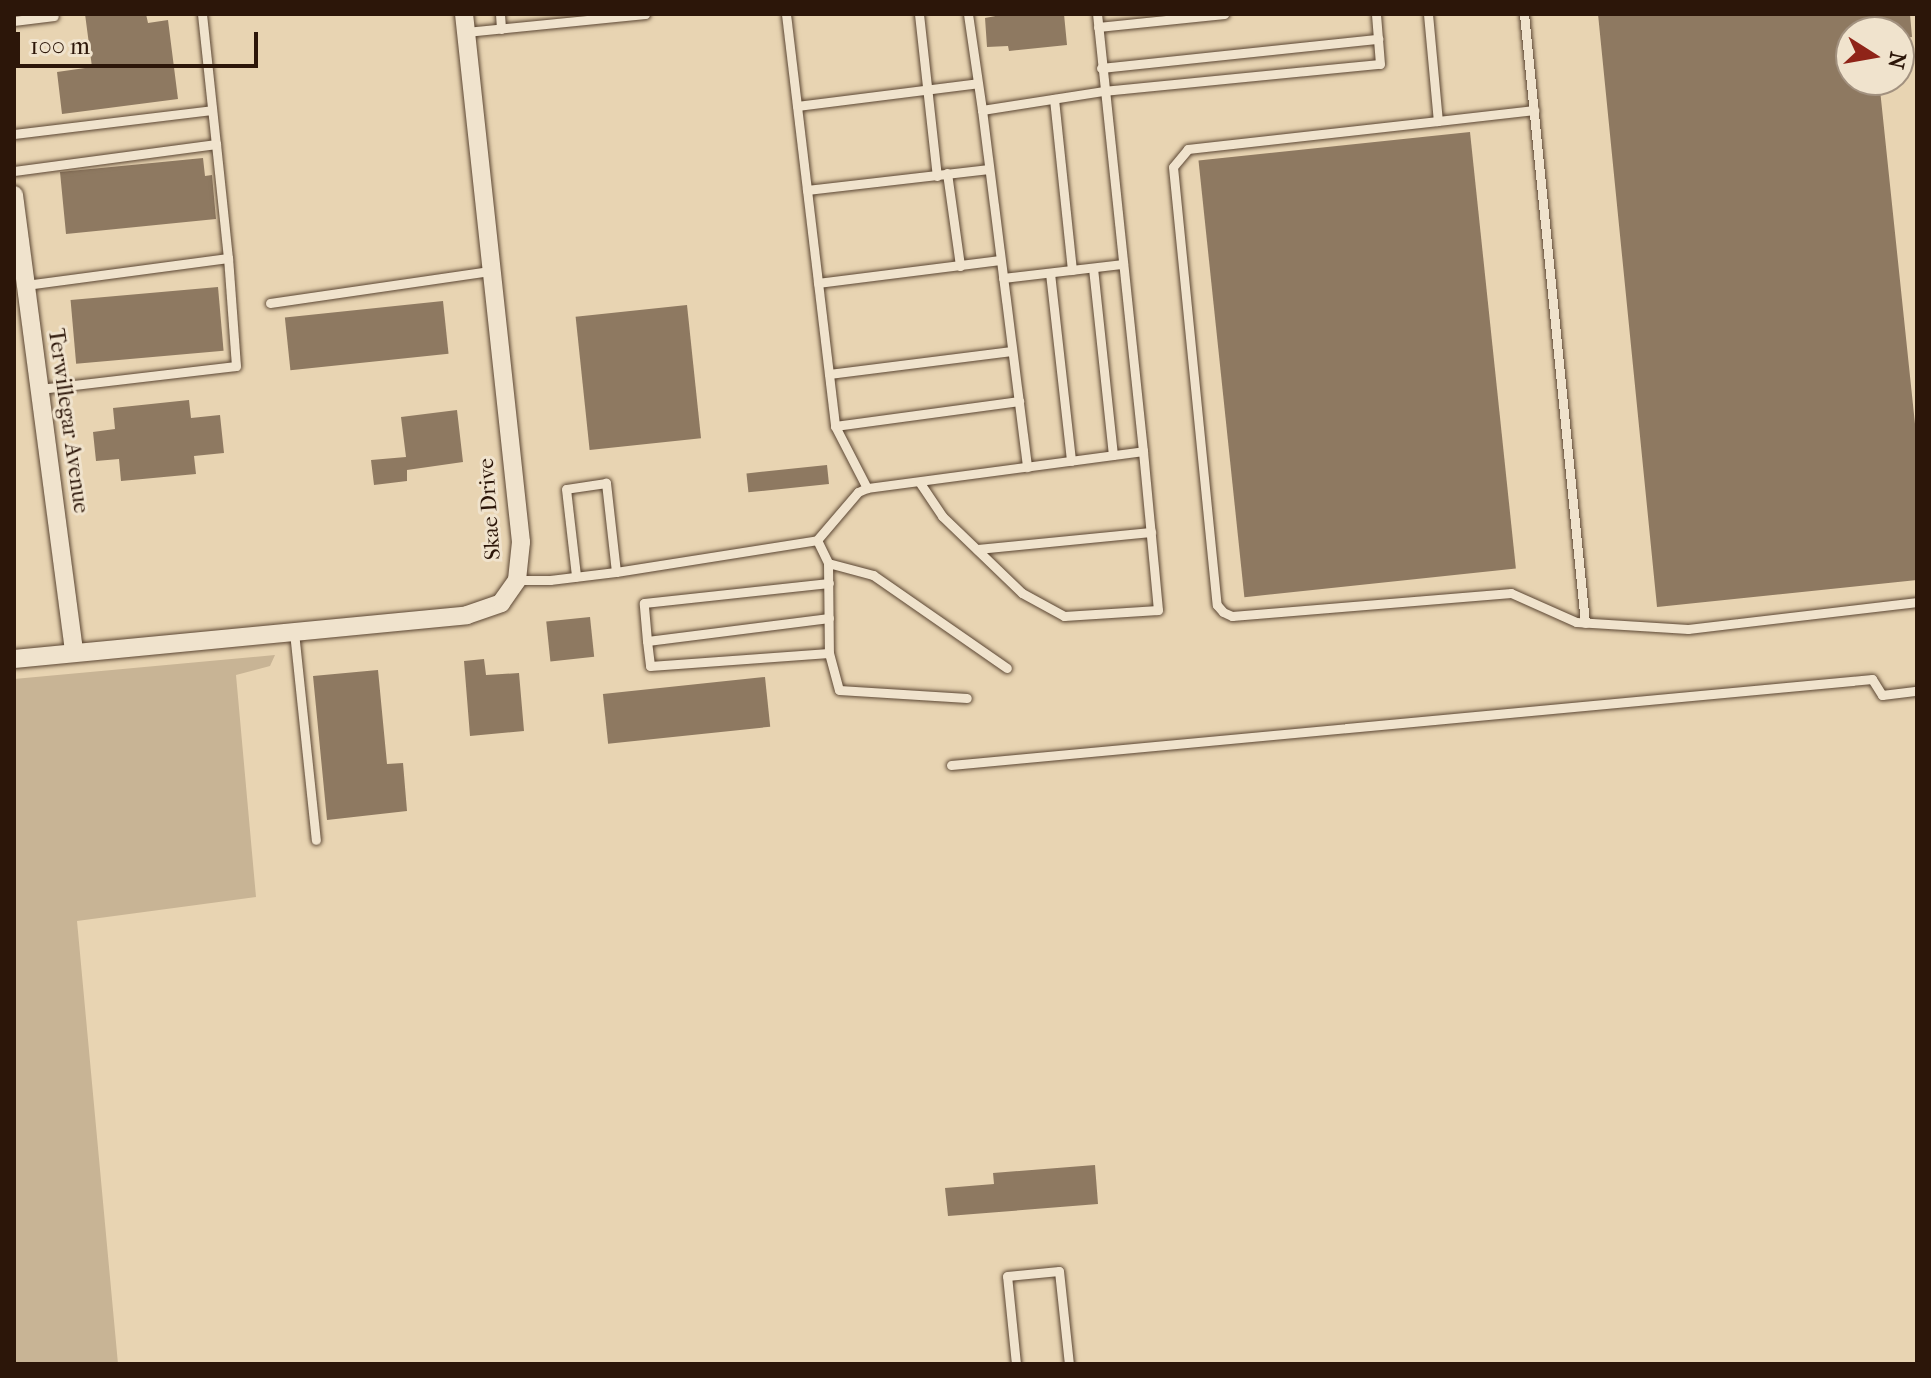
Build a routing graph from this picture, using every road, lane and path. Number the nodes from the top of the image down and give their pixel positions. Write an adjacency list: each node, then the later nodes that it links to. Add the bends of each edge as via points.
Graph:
1 (202, 14): 24 (lane)
2 (500, 14): 16 (lane)
3 (645, 14): 16 (lane)
4 (786, 14): 23 (lane)
5 (919, 14): 20 (lane)
6 (968, 14): 19 (lane)
7 (1097, 14): 15 (lane)
8 (1224, 14): 15 (lane)
9 (1376, 14): 17 (lane)
10 (1428, 14): 27 (lane)
11 (1524, 14): 26 (lane)
12 (54, 16): 13 (lane)
13 (14, 21)
14 (465, 23): 16 (lane); 41 (street, Skae Drive)
15 (1098, 27): 18 (lane)
16 (501, 29)
17 (1378, 39): 18 (lane); 21 (lane, via 1380,64)
18 (1101, 68): 21 (lane)
19 (978, 83): 20 (lane); 25 (lane)
20 (927, 89): 23 (lane); 32 (lane)
21 (1103, 91): 22 (lane); 37 (lane)
22 (1054, 99): 25 (lane); 40 (lane)
23 (797, 106): 33 (lane)
24 (212, 110): 28 (lane); 29 (lane)
25 (982, 110): 30 (lane)
26 (1534, 110): 27 (lane); 68 (lane)
27 (1438, 121): 68 (lane, via 1188,149 1173,167 1217,605 1232,616 1511,593)
28 (14, 134)
29 (216, 144): 31 (lane); 35 (lane)
30 (989, 169): 32 (lane); 36 (lane)
31 (14, 171)
32 (942, 175): 33 (lane); 38 (lane)
33 (807, 190): 44 (lane)
34 (14, 195): 45 (street, Terwillegar Avenue)
35 (228, 258): 45 (lane); 49 (lane, via 236,366)
36 (1000, 260): 38 (lane); 43 (lane)
37 (1123, 264): 39 (lane); 52 (lane)
38 (960, 266): 44 (lane)
39 (1093, 268): 40 (lane); 53 (lane)
40 (1072, 270): 42 (lane)
41 (490, 271): 46 (lane); 64 (street, Skae Drive, via 521,542)
42 (1050, 273): 43 (lane); 54 (lane)
43 (1003, 278): 47 (lane)
44 (818, 283): 48 (lane)
45 (26, 285): 49 (street, Terwillegar Avenue)
46 (270, 303)
47 (1012, 351): 48 (lane); 50 (lane)
48 (829, 374): 51 (lane)
49 (40, 389): 71 (street, Terwillegar Avenue)
50 (1019, 401): 51 (lane); 55 (lane)
51 (835, 426): 57 (lane)
52 (1143, 451): 53 (lane); 58 (lane)
53 (1113, 455): 54 (lane)
54 (1071, 461): 55 (lane)
55 (1027, 467): 56 (lane)
56 (920, 483): 57 (lane); 60 (lane, via 942,516)
57 (867, 488): 59 (lane)
58 (1151, 532): 60 (lane); 60 (lane, via 1158,610 1064,616 1022,593)
59 (817, 540): 61 (lane); 62 (lane)
60 (977, 549)
61 (828, 563): 65 (lane); 74 (lane, via 873,575)
62 (616, 572): 63 (lane); 63 (lane, via 606,483 566,489)
63 (576, 576): 64 (lane)
64 (517, 580): 69 (street, Skae Drive, via 501,603 486,611)
65 (829, 583): 67 (lane); 70 (lane, via 644,603)
66 (1917, 602): 68 (lane, via 1688,629)
67 (829, 618): 70 (lane); 72 (lane)
68 (1585, 623)
69 (294, 632): 71 (street, Skae Drive); 78 (lane)
70 (647, 641): 72 (lane, via 650,666)
71 (74, 652): 73 (street, Skae Drive)
72 (829, 653): 76 (lane, via 839,690)
73 (14, 659)
74 (1007, 668)
75 (1917, 691): 77 (lane, via 1882,695 1872,679)
76 (967, 698)
77 (951, 765)
78 (316, 840)
79 (1016, 1364): 80 (lane, via 1007,1276 1059,1271)
80 (1069, 1364)

